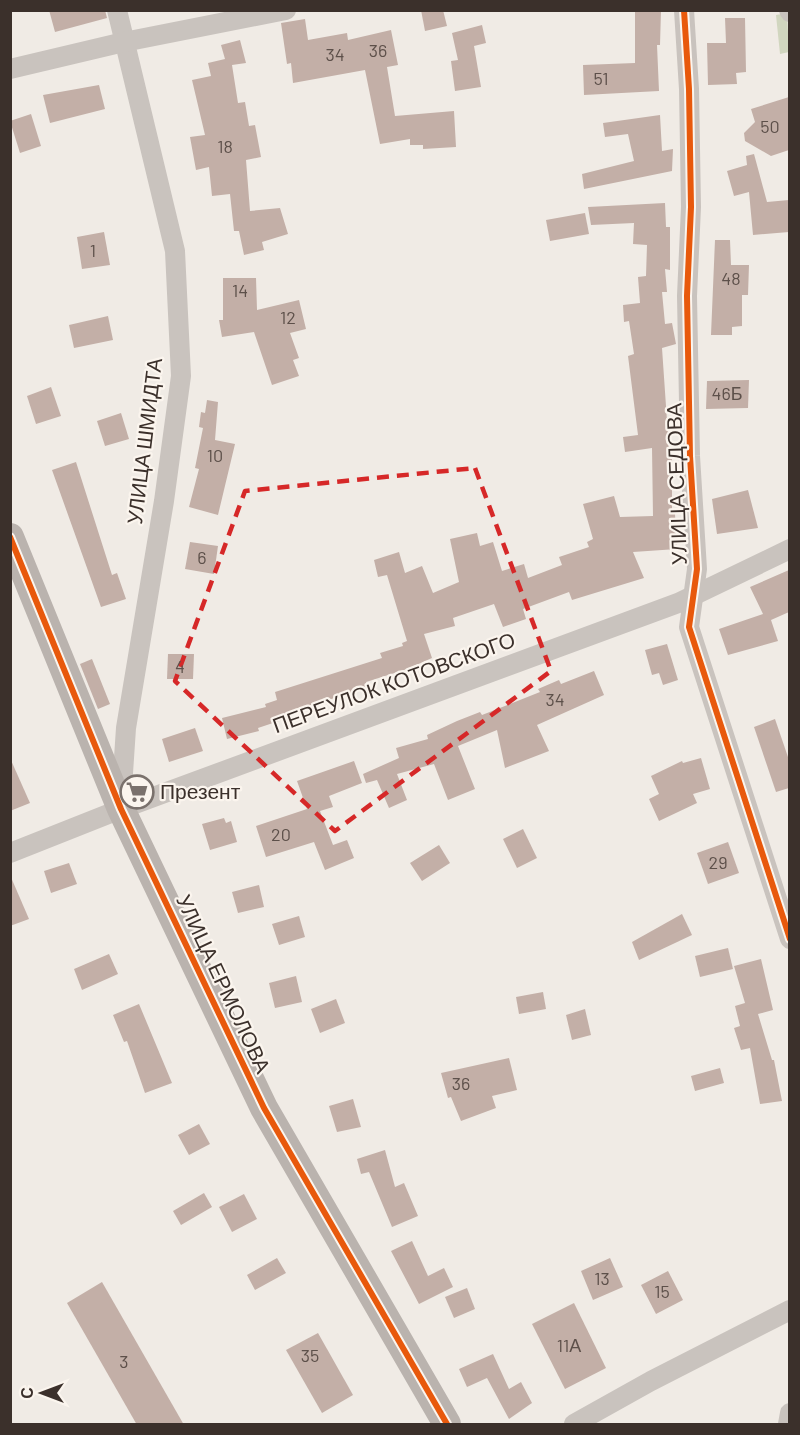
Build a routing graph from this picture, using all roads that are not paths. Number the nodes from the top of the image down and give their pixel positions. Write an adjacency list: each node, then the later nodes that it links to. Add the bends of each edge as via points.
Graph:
1 (117, 10): 4 (street, УЛИЦА ШМИДТА)
2 (286, 10): 4 (street)
3 (684, 10): 8 (street, УЛИЦА СЕДОВА, via 689,89 691,207 687,296)
4 (124, 42): 5 (street); 9 (street, УЛИЦА ШМИДТА, via 175,251 181,376 126,728)
5 (10, 69)
6 (10, 537): 9 (street, УЛИЦА ЕРМОЛОВА)
7 (789, 549): 8 (street, ПЕРЕУЛОК КОТОВСКОГО)
8 (695, 593): 9 (street, ПЕРЕУЛОК КОТОВСКОГО, via 678,603); 11 (street, УЛИЦА СЕДОВА, via 689,627)
9 (121, 808): 10 (street, ПЕРЕУЛОК КОТОВСКОГО); 14 (street, УЛИЦА ЕРМОЛОВА, via 264,1108)
10 (10, 853)
11 (789, 939)
12 (789, 1310): 15 (street, via 651,1380)
13 (789, 1413): 16 (street)
14 (447, 1425)
15 (574, 1425)
16 (788, 1425)

